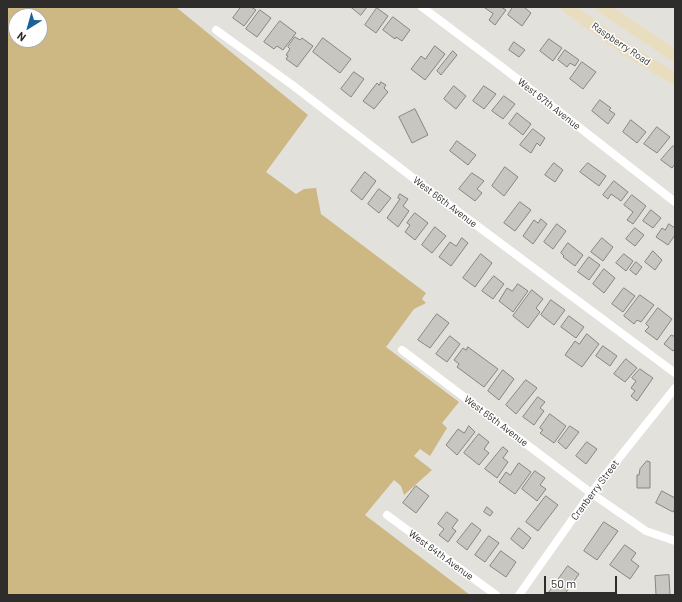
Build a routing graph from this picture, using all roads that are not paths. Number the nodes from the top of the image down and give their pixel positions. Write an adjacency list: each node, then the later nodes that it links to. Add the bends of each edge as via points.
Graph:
1 (422, 7): 7 (street, West 67th Avenue)
2 (567, 7): 6 (main road, Raspberry Road, via 625,49)
3 (602, 7): 5 (main road, Raspberry Road)
4 (216, 30): 9 (street, West 66th Avenue)
5 (675, 56)
6 (675, 79)
7 (675, 202)
8 (402, 350): 11 (street, West 65th Avenue)
9 (675, 373)
10 (675, 388): 11 (street, Cranberry Street)
11 (591, 493): 13 (street, West 65th Avenue, via 646,531); 15 (street, Cranberry Street)
12 (387, 515): 14 (street, West 64th Avenue)
13 (675, 541)
14 (496, 595)
15 (519, 595)

